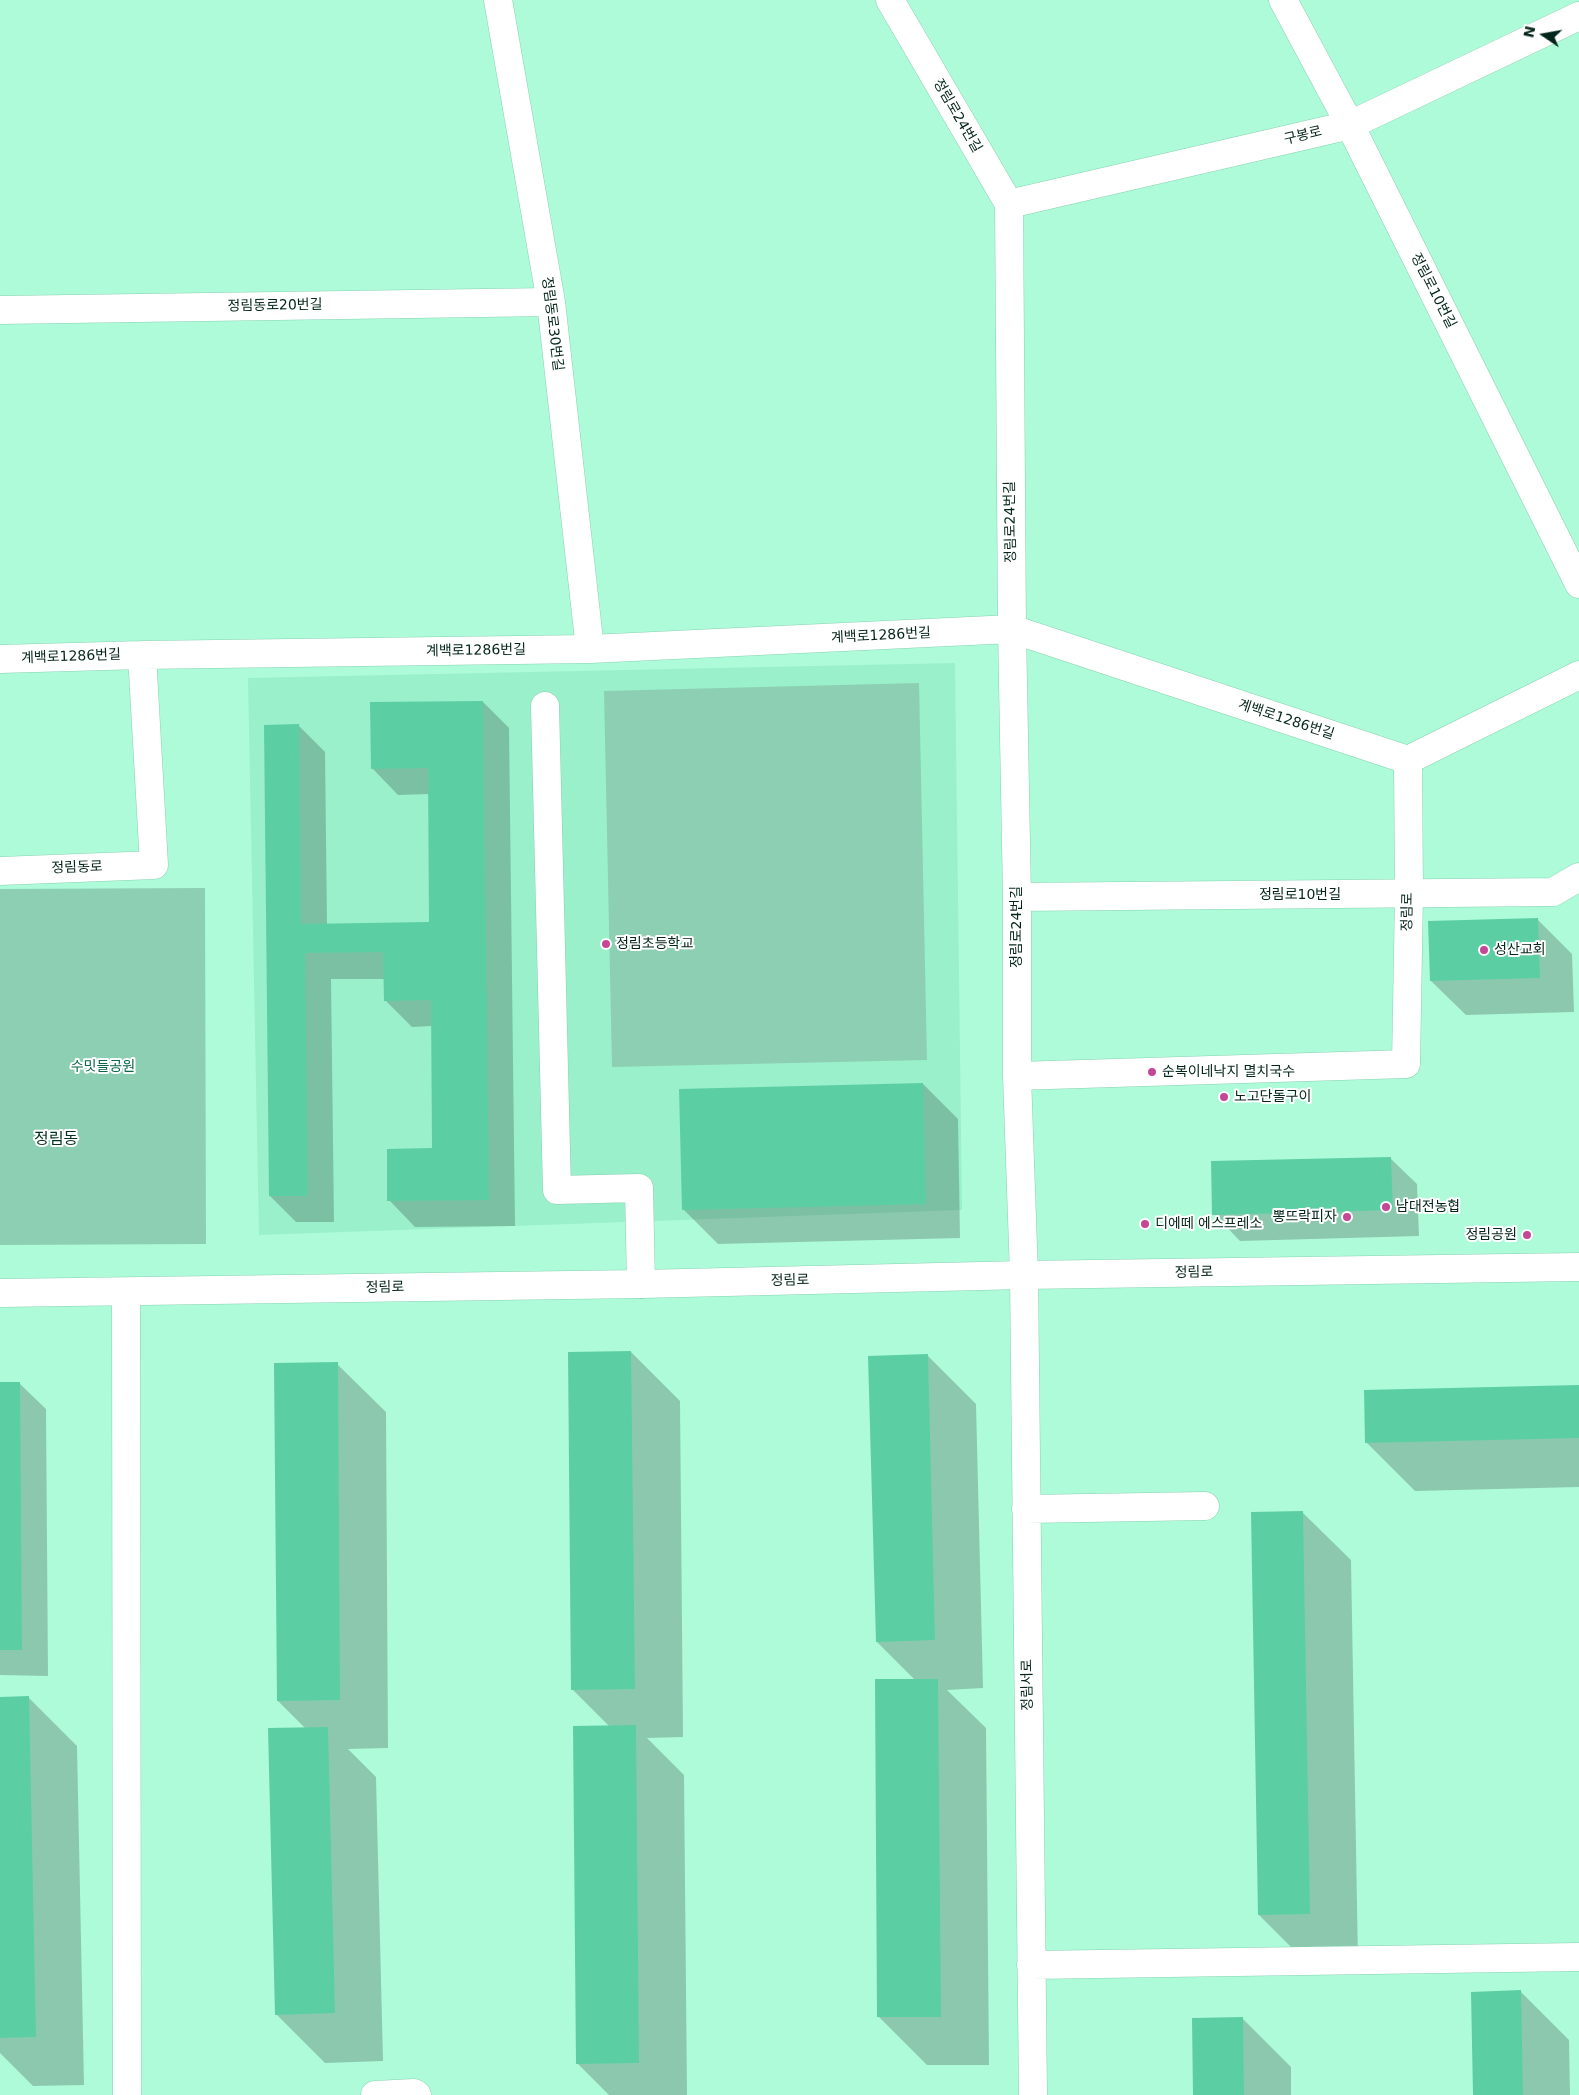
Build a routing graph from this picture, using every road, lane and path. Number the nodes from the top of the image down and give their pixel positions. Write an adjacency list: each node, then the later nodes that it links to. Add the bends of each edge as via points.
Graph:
1 (498, 0): 7 (street, 정림동로30번길)
2 (890, 0): 6 (street, 정림로24번길)
3 (1283, 0): 5 (street, 정림로10번길)
4 (1579, 16): 5 (street, 구봉로)
5 (1350, 125): 6 (street, 구봉로); 9 (street, 정림로10번길)
6 (1009, 204): 10 (street, 정림로24번길)
7 (550, 302): 8 (street, 정림동로20번길); 11 (street, 정림동로30번길)
8 (0, 310)
9 (1579, 584)
10 (1012, 629): 11 (street, 계백로1286번길); 16 (street, 계백로1286번길); 20 (street, 정림로24번길)
11 (590, 649): 12 (street, 계백로1286번길)
12 (142, 655): 13 (street, 계백로1286번길); 17 (street, 정림동로, via 154,865)
13 (0, 659)
14 (1579, 675): 16 (street)
15 (545, 706): 24 (street, via 557,1190 639,1188)
16 (1408, 760): 19 (street, 정림로)
17 (0, 871)
18 (1579, 878): 19 (street, 정림로10번길, via 1553,892)
19 (1409, 894): 20 (street, 정림로10번길); 21 (street, 정림로, via 1406,1064)
20 (1018, 898): 21 (street, 정림로24번길)
21 (1017, 1076): 23 (street, 정림로24번길)
22 (1579, 1267): 23 (street, 정림로)
23 (1024, 1275): 24 (street, 정림로); 28 (street, 정림서로)
24 (641, 1284): 25 (street, 정림로)
25 (126, 1292): 26 (street, 정림로); 31 (street)
26 (0, 1293)
27 (1205, 1506): 28 (street)
28 (1026, 1509): 30 (street, 정림서로)
29 (1579, 1957): 30 (street)
30 (1031, 1965): 34 (street, 정림서로)
31 (127, 2095)
32 (375, 2095): 33 (street)
33 (417, 2095)
34 (1033, 2095)

